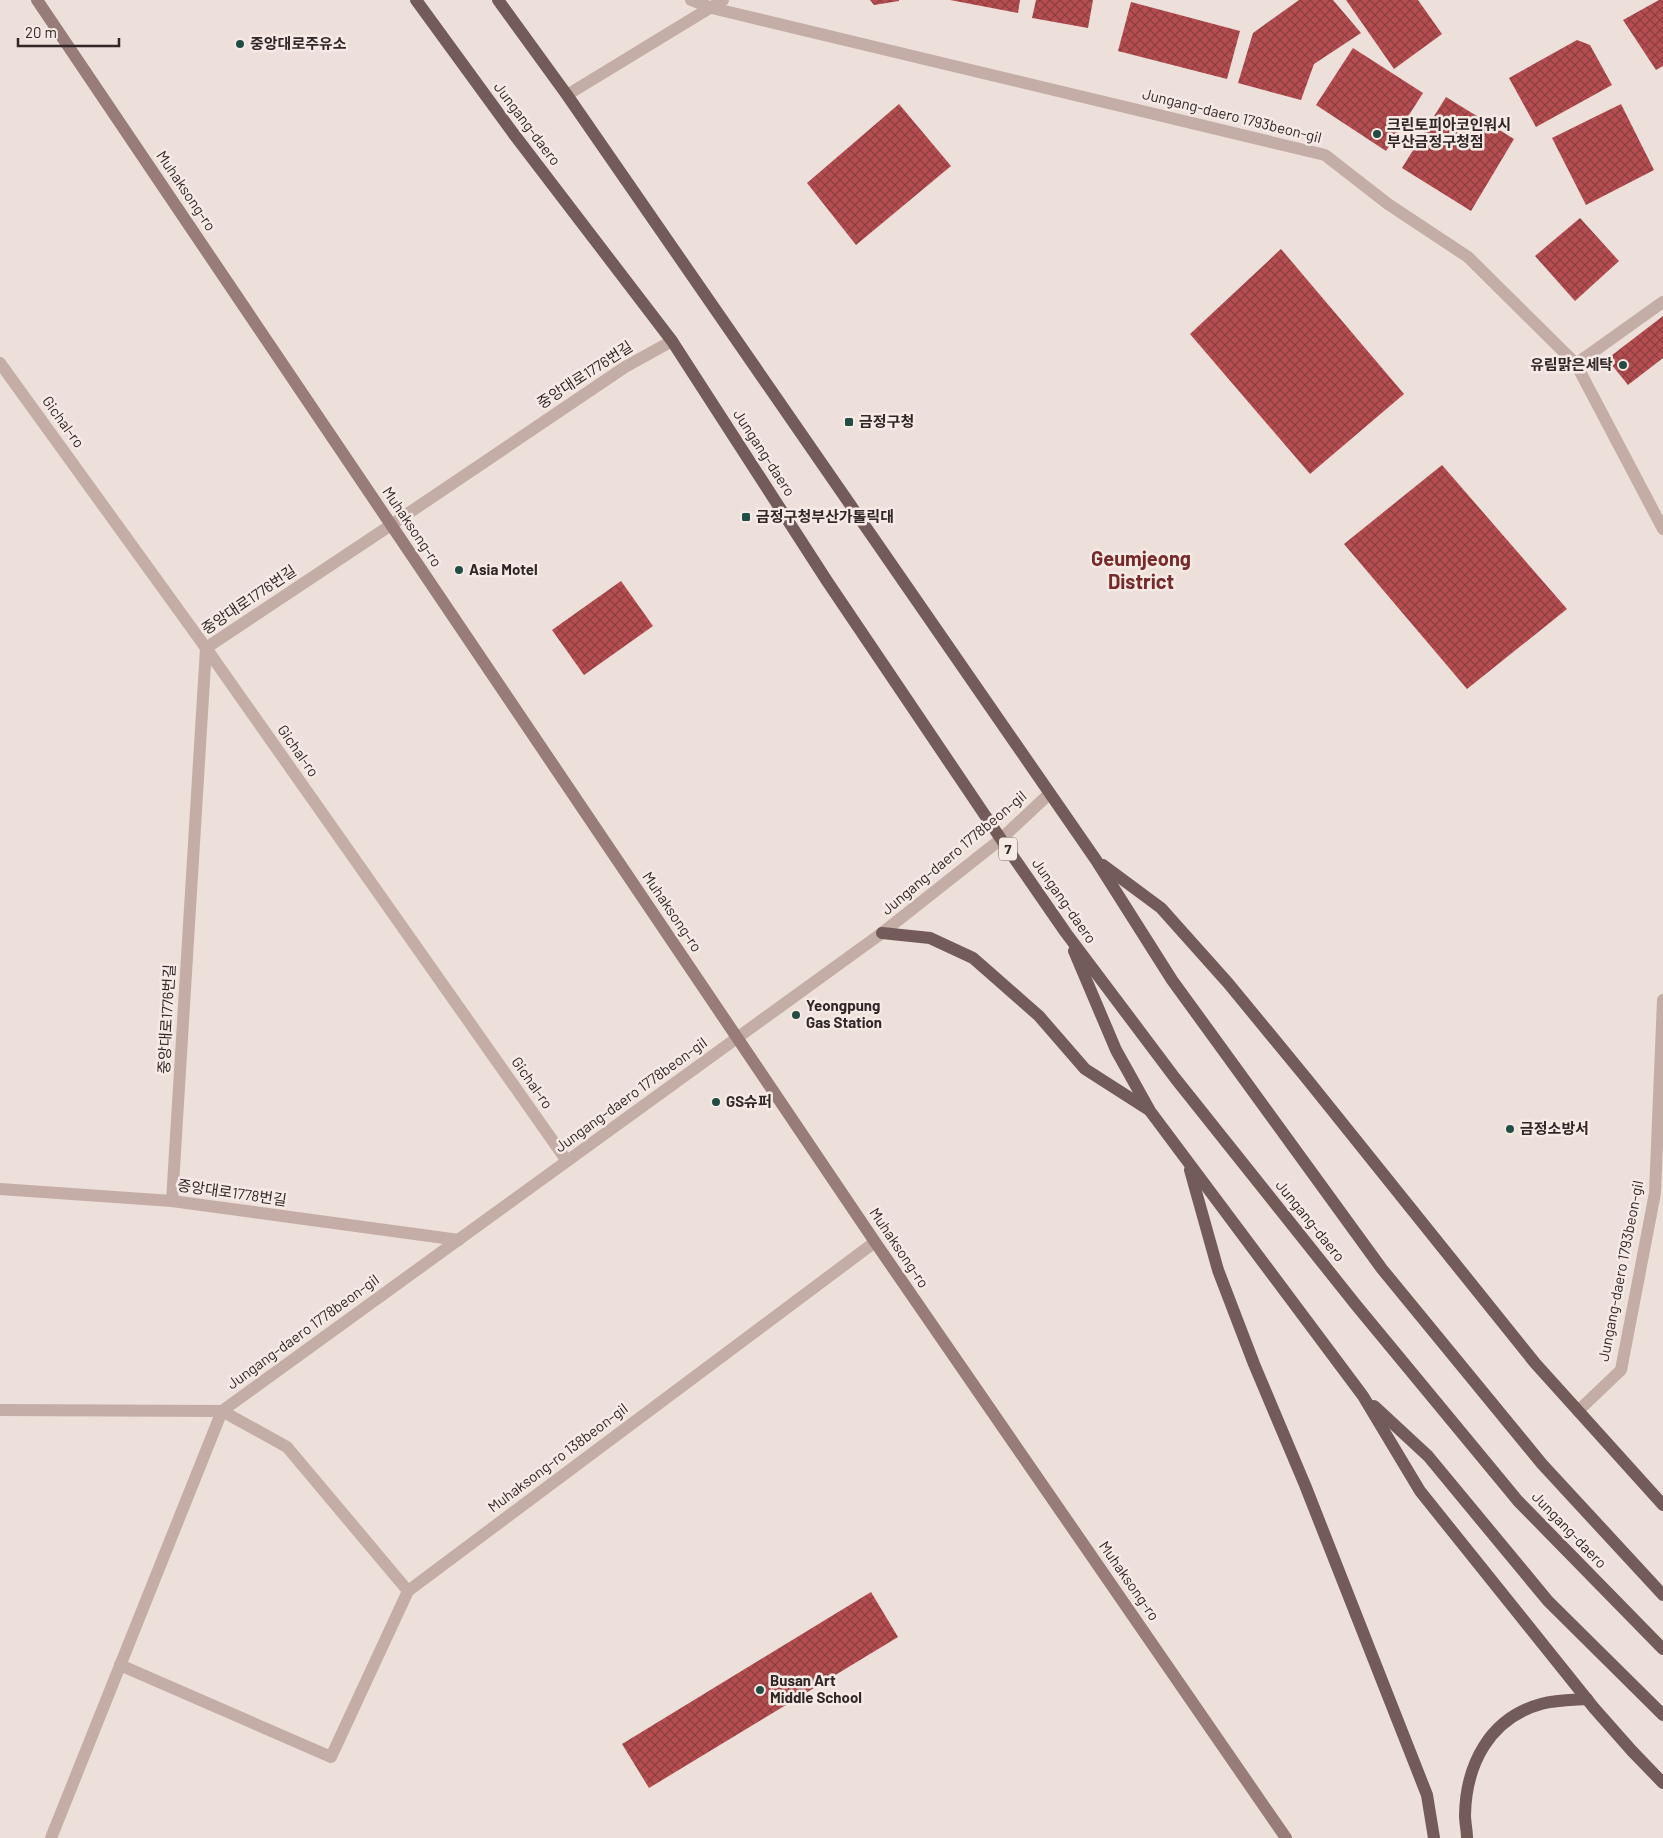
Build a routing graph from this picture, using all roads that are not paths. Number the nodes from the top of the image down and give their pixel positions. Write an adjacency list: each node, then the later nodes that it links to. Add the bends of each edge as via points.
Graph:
1 (37, 0): 12 (main road, Muhaksong-ro)
2 (416, 0): 9 (main road, Jungang-daero / 7)
3 (498, 0): 7 (main road, Jungang-daero)
4 (691, 0): 6 (street, Jungang-daero 1793beon-gil)
5 (724, 0): 6 (street)
6 (712, 8): 7 (street); 11 (street, Jungang-daero 1793beon-gil, via 1325,155 1388,204 1468,257)
7 (567, 95): 15 (main road, Jungang-daero)
8 (1663, 302): 11 (street)
9 (672, 341): 12 (street, 중앙대로1776번길, via 625,367); 16 (main road, Jungang-daero / 7)
10 (0, 363): 14 (street, Gichal-ro)
11 (1576, 364): 13 (street, Jungang-daero 1793beon-gil)
12 (392, 525): 14 (street, 중앙대로1776번길); 21 (main road, Muhaksong-ro)
13 (1663, 529)
14 (206, 648): 23 (street, Gichal-ro); 26 (street, 중앙대로1776번길)
15 (1049, 794): 16 (street, Jungang-daero 1778beon-gil); 17 (main road, Jungang-daero)
16 (1001, 839): 18 (street, Jungang-daero 1778beon-gil); 19 (main road, Jungang-daero / 7)
17 (1096, 860): 32 (main road, via 1161,908 1228,983 1535,1363); 35 (main road, Jungang-daero, via 1172,980 1382,1269 1542,1464)
18 (882, 933): 21 (street, Jungang-daero 1778beon-gil); 22 (main road, via 930,938 973,958 1039,1016 1085,1069)
19 (1066, 933): 22 (main road, via 1116,1050); 36 (main road, Jungang-daero / 7, via 1217,1131 1518,1501)
20 (1663, 1000): 32 (street, Jungang-daero 1793beon-gil, via 1655,1193 1621,1370)
21 (738, 1038): 23 (street, Jungang-daero 1778beon-gil); 28 (main road, Muhaksong-ro)
22 (1150, 1111): 24 (main road)
23 (567, 1161): 27 (street, Jungang-daero 1778beon-gil)
24 (1188, 1162): 29 (main road); 43 (main road, via 1218,1270 1427,1795)
25 (0, 1189): 26 (street, 중앙대로1778번길)
26 (172, 1201): 27 (street, 중앙대로1778번길)
27 (458, 1240): 31 (street, Jungang-daero 1778beon-gil)
28 (875, 1242): 34 (street, Muhaksong-ro 138beon-gil); 42 (main road, Muhaksong-ro)
29 (1363, 1396): 38 (main road, via 1420,1491); 39 (main road, via 1428,1456 1548,1600)
30 (0, 1410): 31 (street, Jungang-daero 1778beon-gil)
31 (222, 1411): 34 (street, Jungang-daero 1778beon-gil, via 287,1446); 37 (street, Jungang-daero 1778beon-gil)
32 (1578, 1411): 33 (main road)
33 (1663, 1505)
34 (408, 1591): 37 (street, Muhaksong-ro 138beon-gil, via 330,1757)
35 (1663, 1595)
36 (1663, 1649)
37 (120, 1665): 41 (street, Jungang-daero 1778beon-gil)
38 (1587, 1699): 40 (main road); 44 (main road, via 1541,1704 1514,1715 1497,1728 1486,1741 1472,1772 1465,1816)
39 (1663, 1715)
40 (1663, 1783)
41 (51, 1838)
42 (1286, 1838)
43 (1434, 1838)
44 (1467, 1838)

